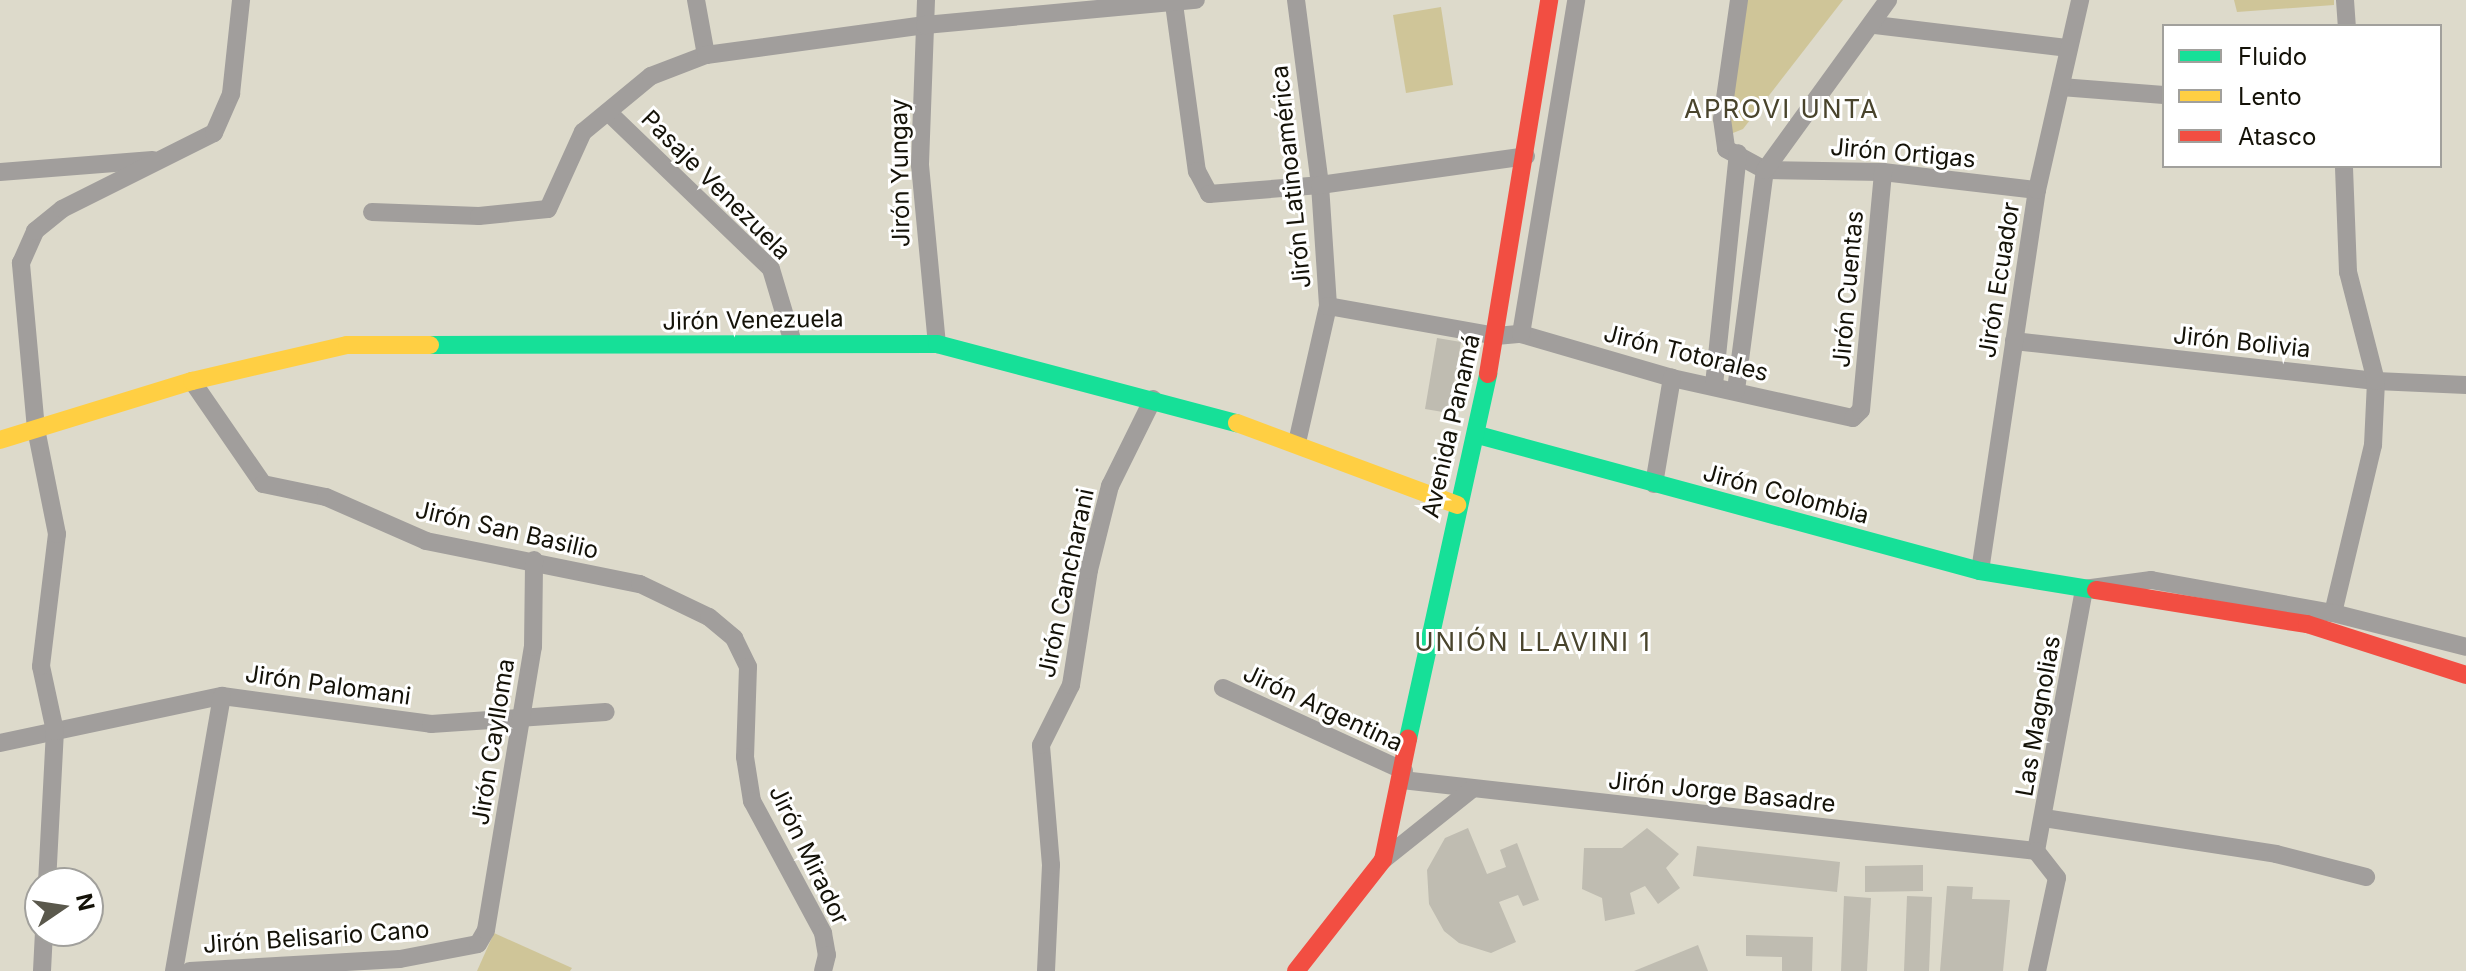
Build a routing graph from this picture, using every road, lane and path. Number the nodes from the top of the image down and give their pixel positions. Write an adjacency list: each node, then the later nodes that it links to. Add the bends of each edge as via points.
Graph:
1 (241, 0): 23 (street, via 227,109 214,133)
2 (696, 0): 17 (street)
3 (926, 0): 14 (street, Jirón Yungay)
4 (1196, 0): 12 (street)
5 (1296, 0): 28 (street, Jirón Latinoamérica)
6 (1549, 0): 22 (street, Avenida Panamá)
7 (1576, 0): 32 (street, Avenida Panamá)
8 (1739, 0): 21 (street, via 1721,138 1726,149)
9 (1888, 0): 15 (street)
10 (2080, 0): 16 (street, Jirón Ecuador)
11 (2345, 0): 13 (street)
12 (1174, 4): 14 (street); 28 (street, via 1197,171 1209,194)
13 (2347, 24)
14 (925, 25): 17 (street); 36 (street, Jirón Yungay, via 920,165)
15 (1875, 25): 16 (street); 25 (street)
16 (2069, 48): 18 (street, Jirón Ecuador)
17 (706, 55): 20 (street, via 651,76)
18 (2061, 87): 19 (street); 29 (street, Jirón Ecuador)
19 (2162, 95)
20 (608, 112): 30 (street, via 583,132 548,209 479,216); 35 (street, Pasaje Venezuela, via 771,269)
21 (1738, 153): 25 (street); 40 (street)
22 (1526, 156): 28 (street); 33 (street, Avenida Panamá)
23 (166, 159): 26 (street); 45 (street, via 77,198 26,245 20,284)
24 (2344, 168): 39 (street, via 2348,272)
25 (1765, 170): 27 (street, Jirón Ortigas); 42 (street)
26 (0, 172)
27 (1883, 172): 29 (street, Jirón Ortigas); 44 (street, Jirón Cuentas)
28 (1320, 185): 31 (street, Jirón Latinoamérica)
29 (2037, 190): 34 (street, Jirón Ecuador)
30 (372, 212)
31 (1328, 306): 33 (street, Jirón Totorales); 48 (street, Jirón Latinoamérica)
32 (1521, 334): 33 (street, Jirón Totorales); 37 (street, Jirón Totorales)
33 (1496, 336): 46 (street, Avenida Panamá)
34 (2014, 341): 39 (street, Jirón Bolivia); 52 (street, Jirón Ecuador)
35 (793, 343): 36 (street, Jirón Venezuela); 38 (street, Jirón Venezuela, via 377,343)
36 (937, 344): 43 (street, Jirón Venezuela)
37 (1672, 378): 40 (street, Jirón Totorales); 49 (street)
38 (192, 381): 45 (street, Jirón Venezuela); 51 (street, Jirón San Basilio, via 263,484 326,497 426,541)
39 (2376, 381): 41 (street, Jirón Bolivia); 54 (street, via 2373,445)
40 (1714, 385): 42 (street, Jirón Totorales)
41 (2466, 385)
42 (1736, 390): 44 (street, Jirón Totorales, via 1843,419)
43 (1153, 399): 48 (street, Jirón Venezuela); 78 (street, Jirón Cancharani, via 1110,486 1089,570 1071,685 1041,745 1051,865)
44 (1861, 410)
45 (36, 429): 47 (street, Jirón Venezuela); 62 (street, via 57,534 41,666)
46 (1478, 435): 49 (street, Jirón Colombia); 50 (street, Avenida Panamá)
47 (0, 440)
48 (1297, 442): 50 (street, Jirón Venezuela)
49 (1654, 484): 52 (street, Jirón Colombia)
50 (1457, 505): 64 (street, Avenida Panamá)
51 (534, 560): 60 (street, Jirón San Basilio, via 640,584 709,617 734,638 748,667); 61 (street, Jirón Caylloma, via 533,647)
52 (1980, 571): 53 (street, Jirón Colombia)
53 (2084, 589): 54 (street, Jirón Colombia, via 2151,580); 56 (street, Jirón Colombia, via 2307,624); 66 (street, Las Magnolias)
54 (2333, 613): 55 (street, Jirón Colombia)
55 (2466, 647)
56 (2466, 675)
57 (1223, 688): 64 (street, Jirón Argentina)
58 (222, 696): 61 (street, Jirón Palomani, via 431,724); 62 (street, Jirón Palomani); 75 (street)
59 (606, 712): 61 (street, Jirón Palomani)
60 (748, 712): 77 (street, Jirón Mirador, via 745,757 752,801 823,933)
61 (521, 716): 71 (street, Jirón Caylloma)
62 (55, 731): 63 (street, Jirón Palomani); 69 (street)
63 (0, 743)
64 (1403, 776): 65 (street, Jirón Jorge Basadre); 68 (street, Avenida Panamá)
65 (1472, 789): 67 (street, Jirón Jorge Basadre); 68 (street)
66 (2044, 818): 67 (street, Las Magnolias); 70 (street, via 2276,854)
67 (2036, 851): 80 (street, via 2057,878)
68 (1383, 860): 79 (street)
69 (48, 867)
70 (2366, 877)
71 (486, 930): 73 (street, Jirón Belisario Cano, via 478,944)
72 (43, 947): 74 (street)
73 (400, 965): 76 (street, Jirón Belisario Cano)
74 (42, 971)
75 (174, 971)
76 (190, 971)
77 (823, 971)
78 (1046, 971)
79 (1296, 971)
80 (2037, 971)

